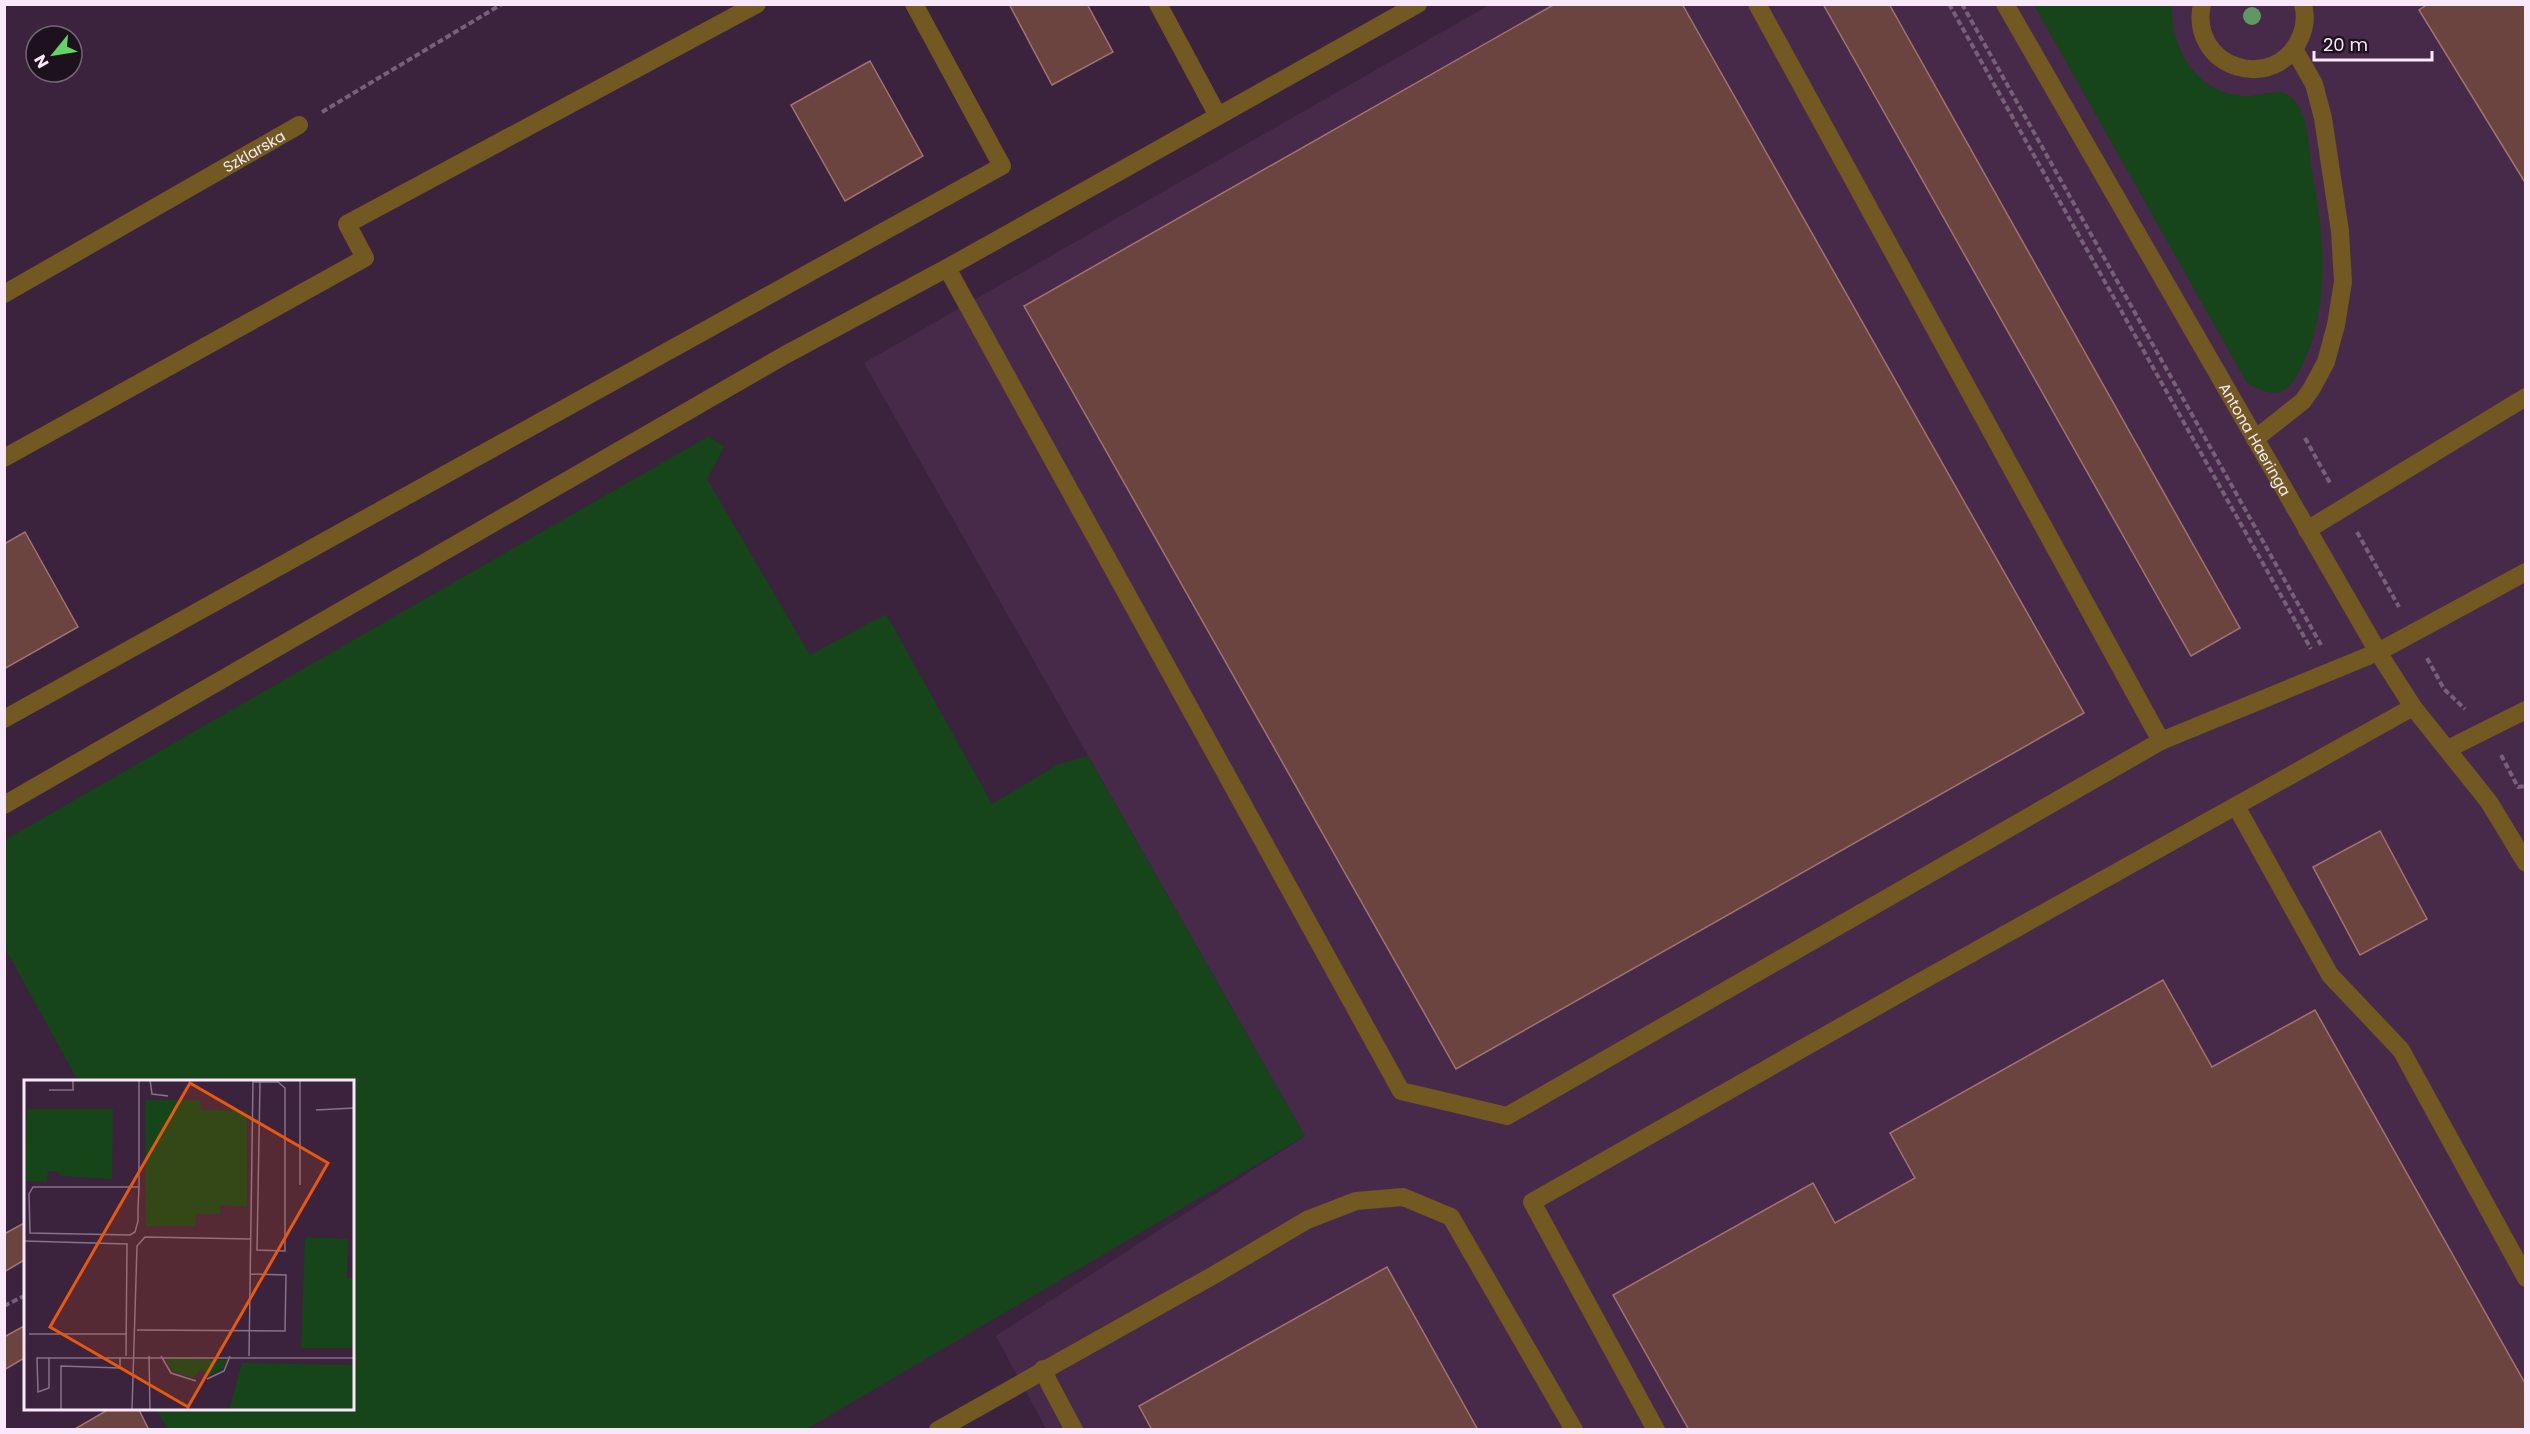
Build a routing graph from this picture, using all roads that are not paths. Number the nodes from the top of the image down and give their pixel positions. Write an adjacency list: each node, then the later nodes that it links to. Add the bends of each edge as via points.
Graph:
1 (758, 4): 16 (street, via 347,224 365,258)
2 (914, 4): 22 (street, via 1002,166)
3 (1158, 4): 10 (street)
4 (1418, 4): 10 (street)
5 (1757, 4): 23 (street)
6 (2005, 4): 15 (street, Antona Haeringa)
7 (2202, 4): 9 (street, via 2202,31 2209,46 2234,66 2269,68)
8 (2303, 4): 9 (street, via 2304,29)
9 (2294, 50): 15 (street, via 2313,84 2323,118 2340,231 2343,282 2326,363 2312,388 2304,400)
10 (1218, 116): 12 (street)
11 (299, 125): 13 (street, Szklarska)
12 (947, 268): 23 (street, via 1401,1091 1508,1116); 25 (street, via 776,360)
13 (4, 294)
14 (2526, 397): 17 (street)
15 (2255, 439): 17 (street, Antona Haeringa)
16 (4, 458)
17 (2307, 530): 19 (street, Antona Haeringa)
18 (2526, 572): 19 (street)
19 (2378, 652): 20 (street, Antona Haeringa); 23 (street)
20 (2413, 707): 24 (street, Antona Haeringa); 26 (street)
21 (2526, 710): 24 (street)
22 (4, 719)
23 (2161, 741)
24 (2448, 749): 27 (street, Antona Haeringa, via 2489,802)
25 (4, 805)
26 (2236, 806): 28 (street, via 2330,975 2401,1050); 33 (street, via 1532,1202)
27 (2526, 863)
28 (2526, 1278)
29 (1043, 1369): 30 (street); 31 (street); 32 (street, via 1306,1220 1356,1201 1403,1197 1451,1217)
30 (938, 1430)
31 (1074, 1430)
32 (1574, 1430)
33 (1656, 1430)

